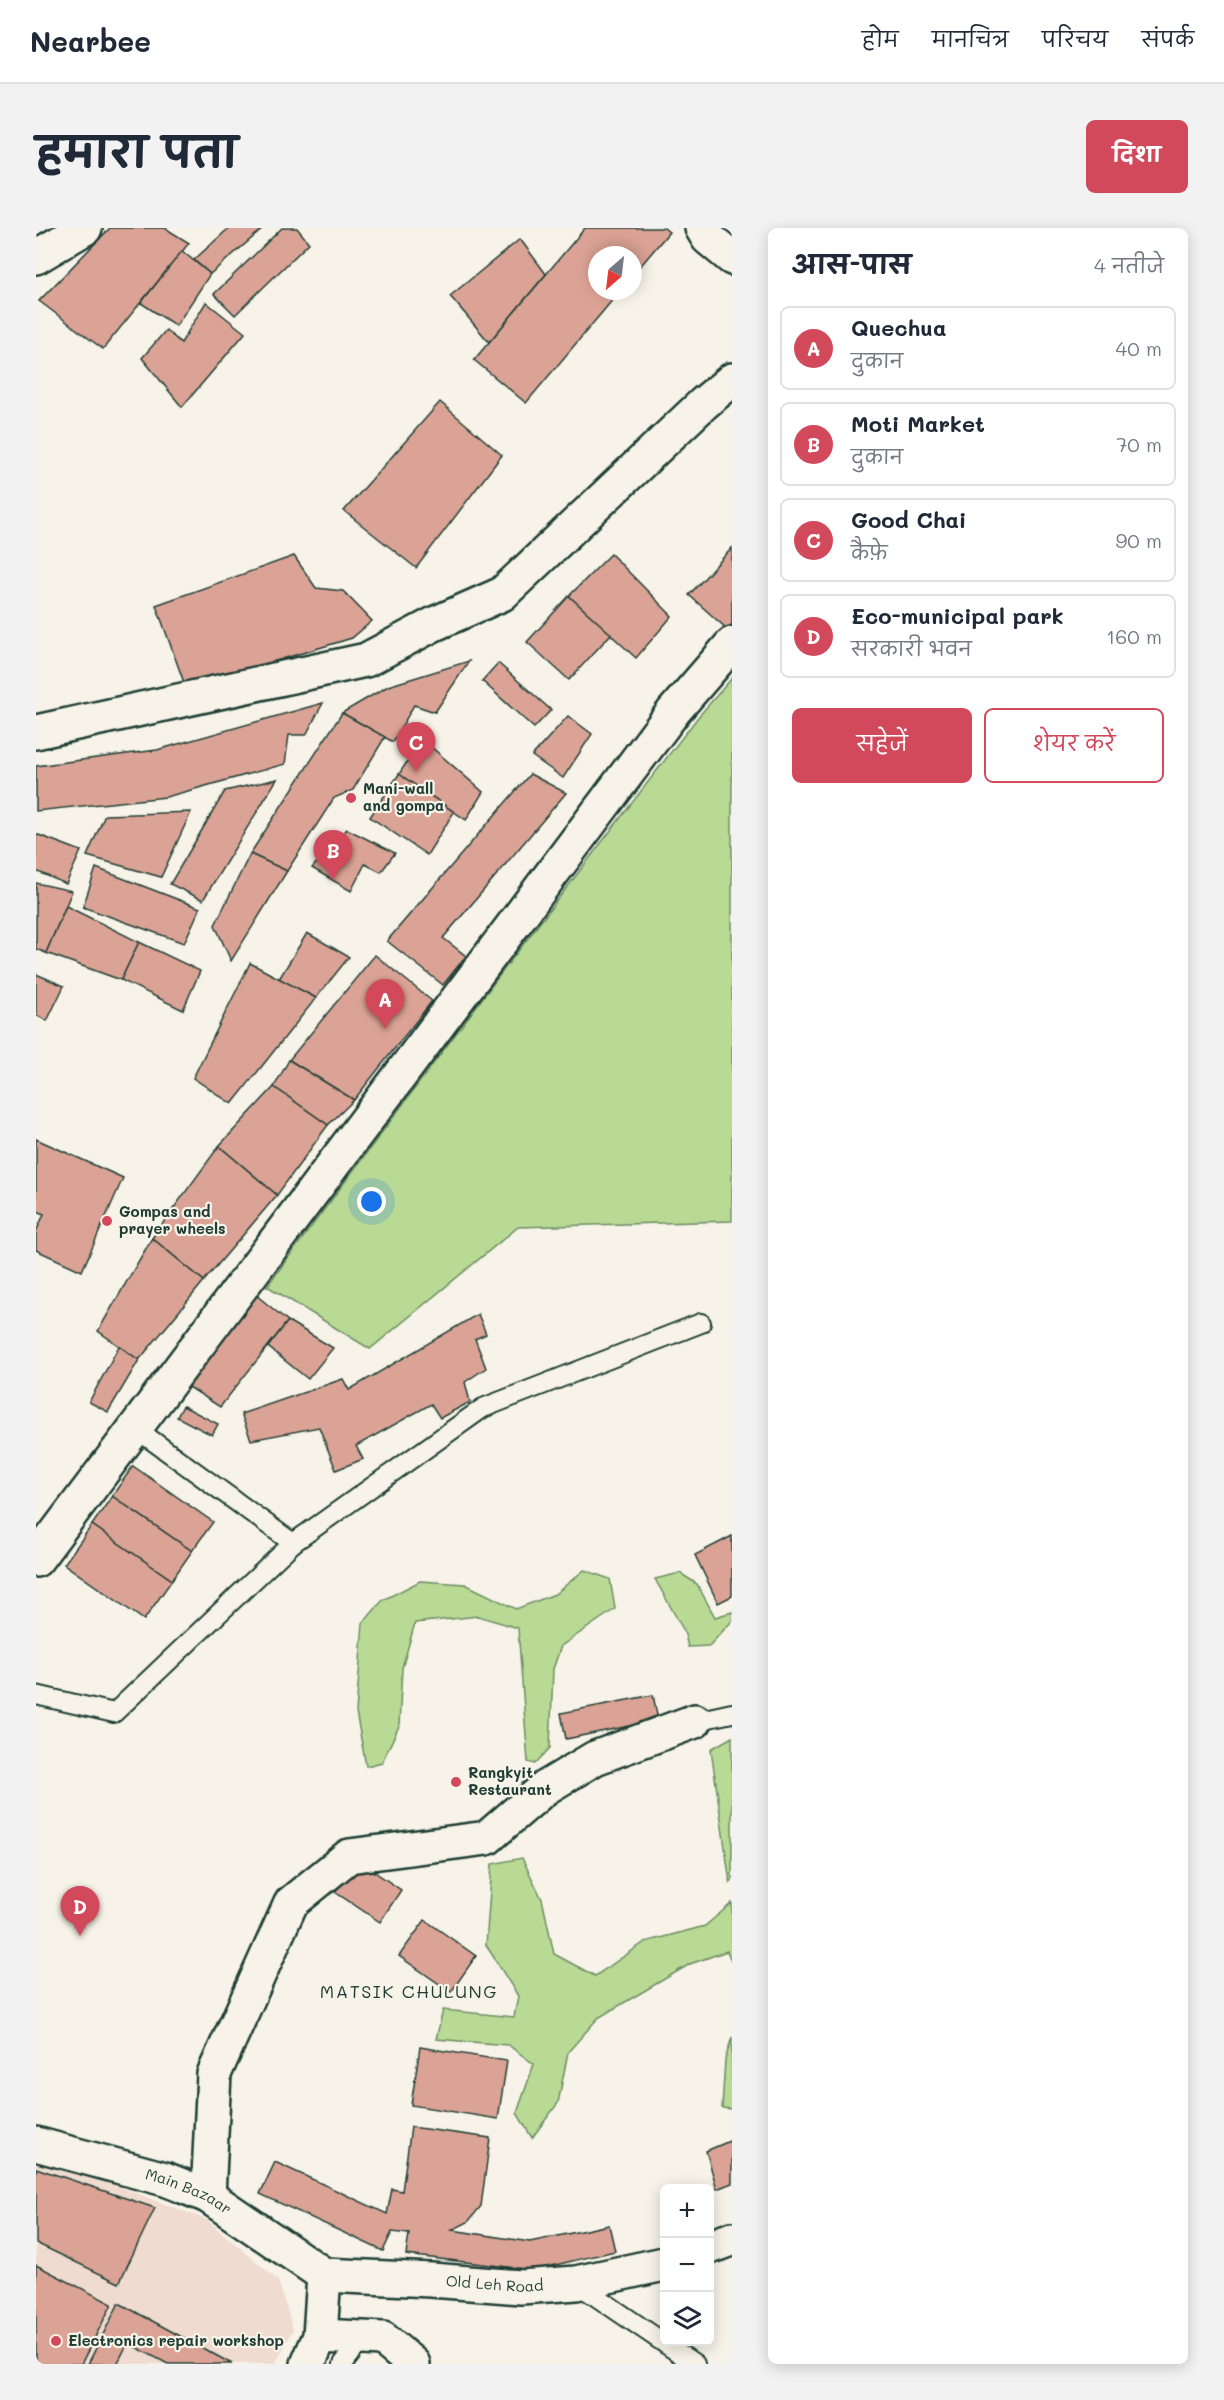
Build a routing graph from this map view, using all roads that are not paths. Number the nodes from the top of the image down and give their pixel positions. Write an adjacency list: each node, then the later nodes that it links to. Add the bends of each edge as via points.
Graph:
1 (85, 228): 3 (street)
2 (702, 228): 4 (street)
3 (36, 256)
4 (732, 258)
5 (732, 380): 7 (street, via 502,594 366,660)
6 (732, 644): 9 (street, via 674,711)
7 (36, 732)
8 (701, 1323): 10 (lane, via 483,1408)
9 (135, 1428): 10 (lane); 11 (street)
10 (293, 1543): 12 (lane, via 114,1713)
11 (36, 1560)
12 (36, 1695)
13 (732, 1713): 14 (lane)
14 (695, 1721): 16 (street, via 595,1758 545,1788 487,1839 349,1856 291,1903 214,2074)
15 (36, 2144): 16 (street, Main Bazaar, via 165,2179)
16 (208, 2196): 20 (street, Main Bazaar)
17 (732, 2239): 18 (street)
18 (714, 2246)
19 (660, 2265): 21 (street, Old Leh Road)
20 (324, 2275): 21 (street, Old Leh Road, via 521,2287); 23 (street)
21 (576, 2283): 26 (lane)
22 (363, 2338): 23 (street); 24 (lane); 25 (street, via 383,2339)
23 (314, 2350)
24 (343, 2364)
25 (413, 2364)
26 (695, 2364)

